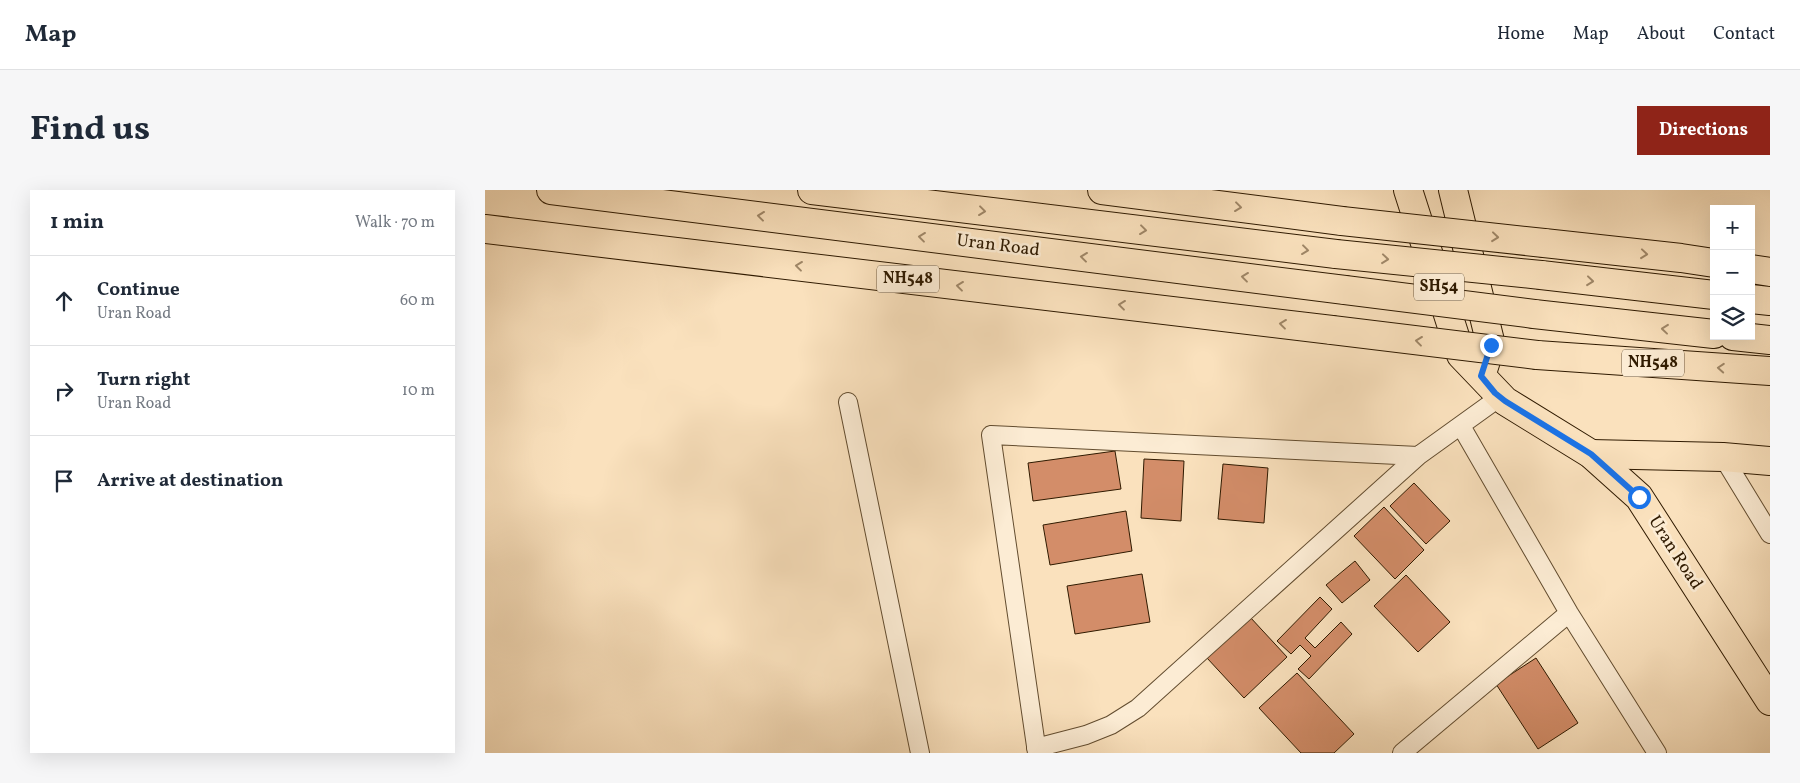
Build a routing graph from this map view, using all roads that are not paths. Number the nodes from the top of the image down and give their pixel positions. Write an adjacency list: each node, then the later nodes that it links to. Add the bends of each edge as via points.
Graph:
1 (551, 190): 13 (main road, Uran Road / NH548, one-way to 1, bridge)
2 (812, 190): 10 (main road, Uran Road, one-way to 10, bridge, via 1336,254)
3 (1102, 190): 7 (main road, one-way to 7, bridge)
4 (1408, 190): 17 (main road, Uran Road / SH54, via 1461,356)
5 (1453, 190): 17 (main road, via 1491,345)
6 (485, 229): 16 (main road, NH548, one-way to 6, bridge, via 1537,355)
7 (1710, 262)
8 (1755, 270): 9 (main road)
9 (1770, 272)
10 (1710, 295)
11 (1755, 300): 12 (main road)
12 (1770, 302)
13 (1710, 334)
14 (1755, 338): 15 (main road)
15 (1770, 340)
16 (1770, 371)
17 (1481, 376): 18 (main road, Uran Road / SH54)
18 (1500, 397): 20 (street); 21 (main road, Uran Road / SH54)
19 (848, 402): 30 (street)
20 (1461, 426): 22 (street); 27 (street)
21 (1591, 454): 23 (main road); 28 (main road, Uran Road / SH54, via 1639,497)
22 (1418, 456): 29 (street, via 1138,708 1095,732); 29 (street, via 991,435)
23 (1723, 456): 24 (main road); 25 (street)
24 (1770, 461)
25 (1762, 507): 26 (street)
26 (1770, 534)
27 (1569, 613): 31 (street); 32 (street)
28 (1770, 702)
29 (1036, 750)
30 (920, 753)
31 (1402, 753)
32 (1657, 753)

